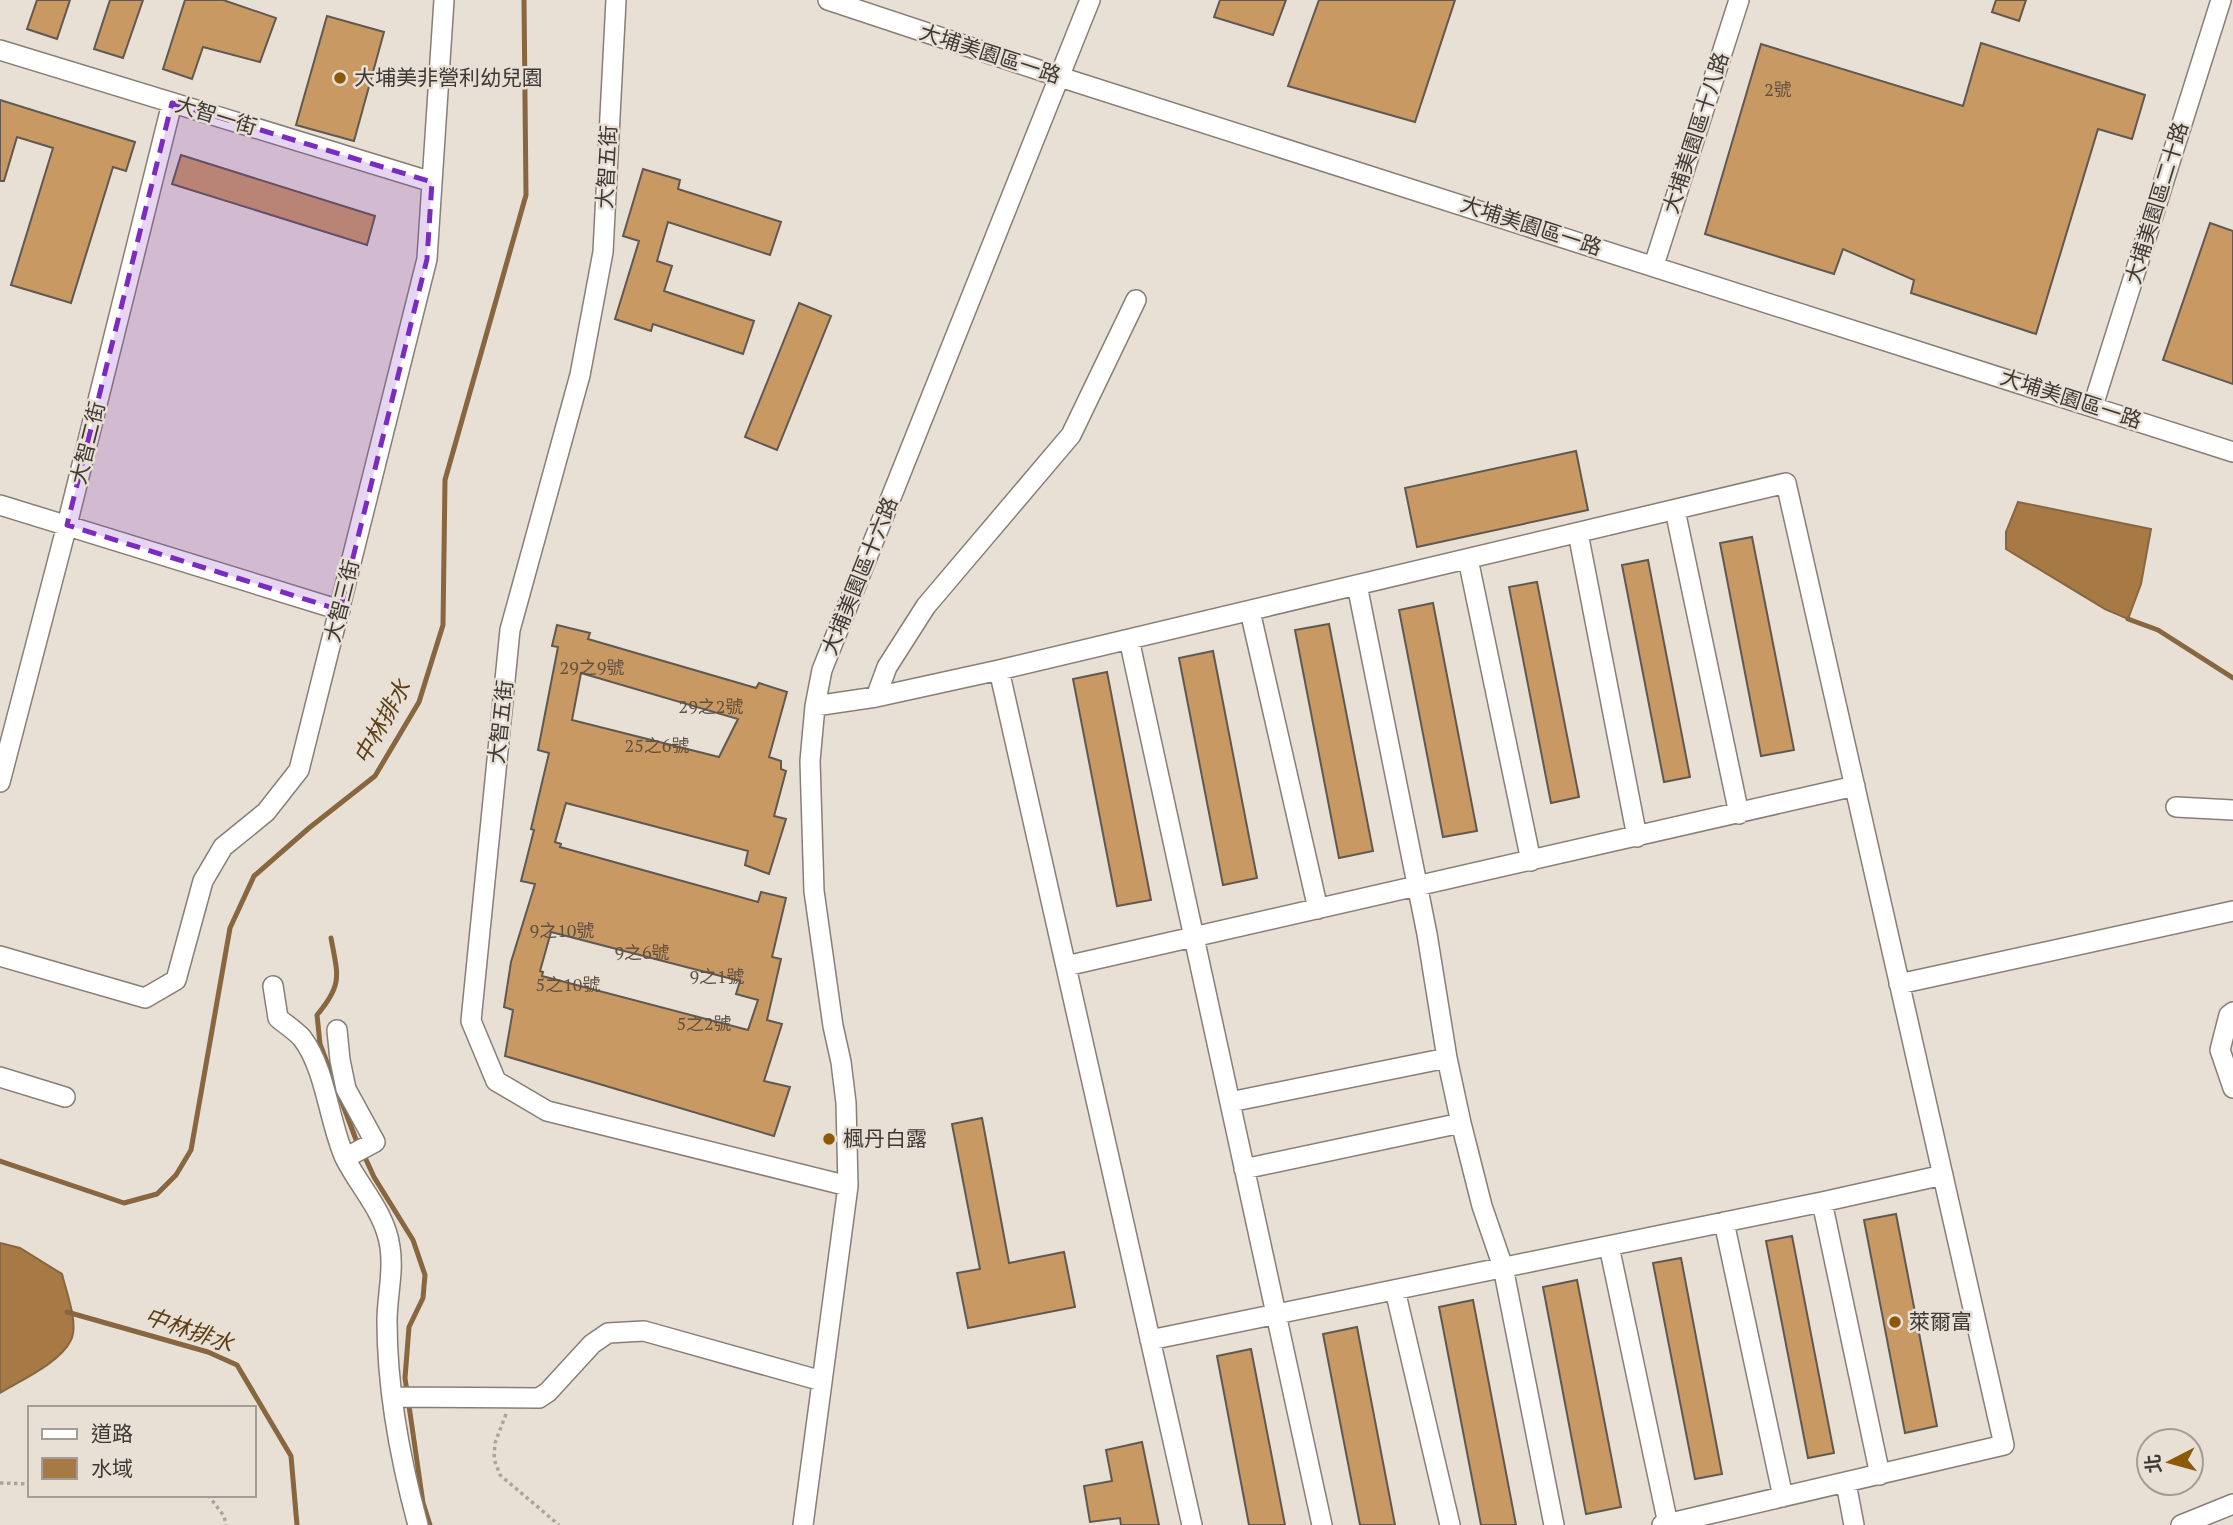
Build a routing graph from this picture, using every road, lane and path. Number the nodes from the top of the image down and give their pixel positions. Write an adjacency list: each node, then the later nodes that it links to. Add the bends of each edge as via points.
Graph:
1 (444, 0): 10 (street, 大智三街)
2 (616, 0): 53 (street, 大智五街, via 603,252 580,375 510,630 471,1021 496,1081 547,1111)
3 (828, 0): 8 (street, 大埔美園區一路)
4 (1090, 0): 8 (street, 大埔美園區十六路)
5 (1739, 0): 11 (street, 大埔美園區十八路)
6 (2221, 0): 13 (street, 大埔美園區二十路)
7 (0, 50): 9 (street, 大智一街)
8 (1060, 77): 11 (street, 大埔美園區一路); 26 (street, 大埔美園區十六路, via 822,670)
9 (172, 103): 10 (street, 大智一街); 17 (street, 大智二街)
10 (432, 181): 21 (street, 大智三街, via 427,259)
11 (1654, 265): 13 (street, 大埔美園區一路)
12 (1136, 300): 25 (street, via 1071,435 926,606 887,667)
13 (2093, 406): 14 (street, 大埔美園區一路)
14 (2233, 452)
15 (0, 505): 17 (street)
16 (1675, 510): 18 (street); 28 (street, via 1786,483); 31 (street)
17 (67, 526): 21 (street); 27 (street, 大智二街)
18 (1578, 533): 19 (street); 32 (street)
19 (1468, 559): 20 (street); 33 (street)
20 (1357, 585): 22 (street); 34 (street)
21 (341, 610): 38 (street, 大智三街, via 299,770 266,812 223,847 202,881 176,980 145,998)
22 (1250, 611): 23 (street); 35 (street)
23 (1129, 639): 24 (street); 37 (street)
24 (999, 670): 25 (street); 39 (street)
25 (876, 697): 26 (street)
26 (815, 706): 53 (street, 大埔美園區十六路, via 810,761 814,891 846,1103)
27 (0, 782)
28 (1855, 786): 31 (street); 40 (street)
29 (2176, 807): 30 (street)
30 (2233, 810)
31 (1739, 814): 32 (street)
32 (1637, 837): 33 (street)
33 (1531, 861): 34 (street)
34 (1416, 887): 35 (street); 44 (street)
35 (1318, 909): 37 (street)
36 (2233, 911): 40 (street)
37 (1194, 937): 39 (street); 48 (street)
38 (0, 956)
39 (1066, 966): 60 (street)
40 (1899, 984): 52 (street)
41 (273, 986): 50 (street, via 278,1018 302,1038 315,1062)
42 (2233, 1012): 46 (street, via 2220,1050)
43 (337, 1030): 50 (street, via 346,1090 375,1142)
44 (1447, 1058): 48 (street); 49 (street)
45 (0, 1077): 47 (street)
46 (2233, 1088)
47 (65, 1097)
48 (1230, 1102): 51 (street)
49 (1461, 1123): 51 (street); 57 (street)
50 (345, 1158): 63 (street, via 378,1208 390,1246 387,1320)
51 (1244, 1169): 59 (street)
52 (1943, 1175): 54 (street); 64 (street, via 2004,1446)
53 (848, 1186): 61 (street, 大埔美園區十六路)
54 (1822, 1202): 55 (street); 64 (street)
55 (1724, 1222): 56 (street); 69 (street)
56 (1609, 1245): 57 (street); 71 (street)
57 (1503, 1267): 58 (street); 79 (street)
58 (1395, 1290): 59 (street); 78 (street)
59 (1276, 1314): 60 (street); 77 (street)
60 (1150, 1340): 76 (street)
61 (821, 1381): 62 (street, via 644,1331 608,1334 592,1344 539,1398); 75 (street, 大埔美園區十六路)
62 (508, 1396): 63 (street); 74 (path, via 505,1420 495,1443 500,1475)
63 (393, 1397): 73 (street)
64 (1880, 1475): 66 (street)
65 (0, 1483): 67 (path)
66 (1846, 1483): 69 (street); 80 (street)
67 (28, 1484)
68 (210, 1497): 72 (path)
69 (1783, 1497): 71 (street)
70 (2233, 1504): 81 (street)
71 (1665, 1524)
72 (226, 1525)
73 (418, 1525)
74 (559, 1525)
75 (803, 1525)
76 (1192, 1525)
77 (1322, 1525)
78 (1450, 1525)
79 (1554, 1525)
80 (1854, 1525)
81 (2180, 1525)

